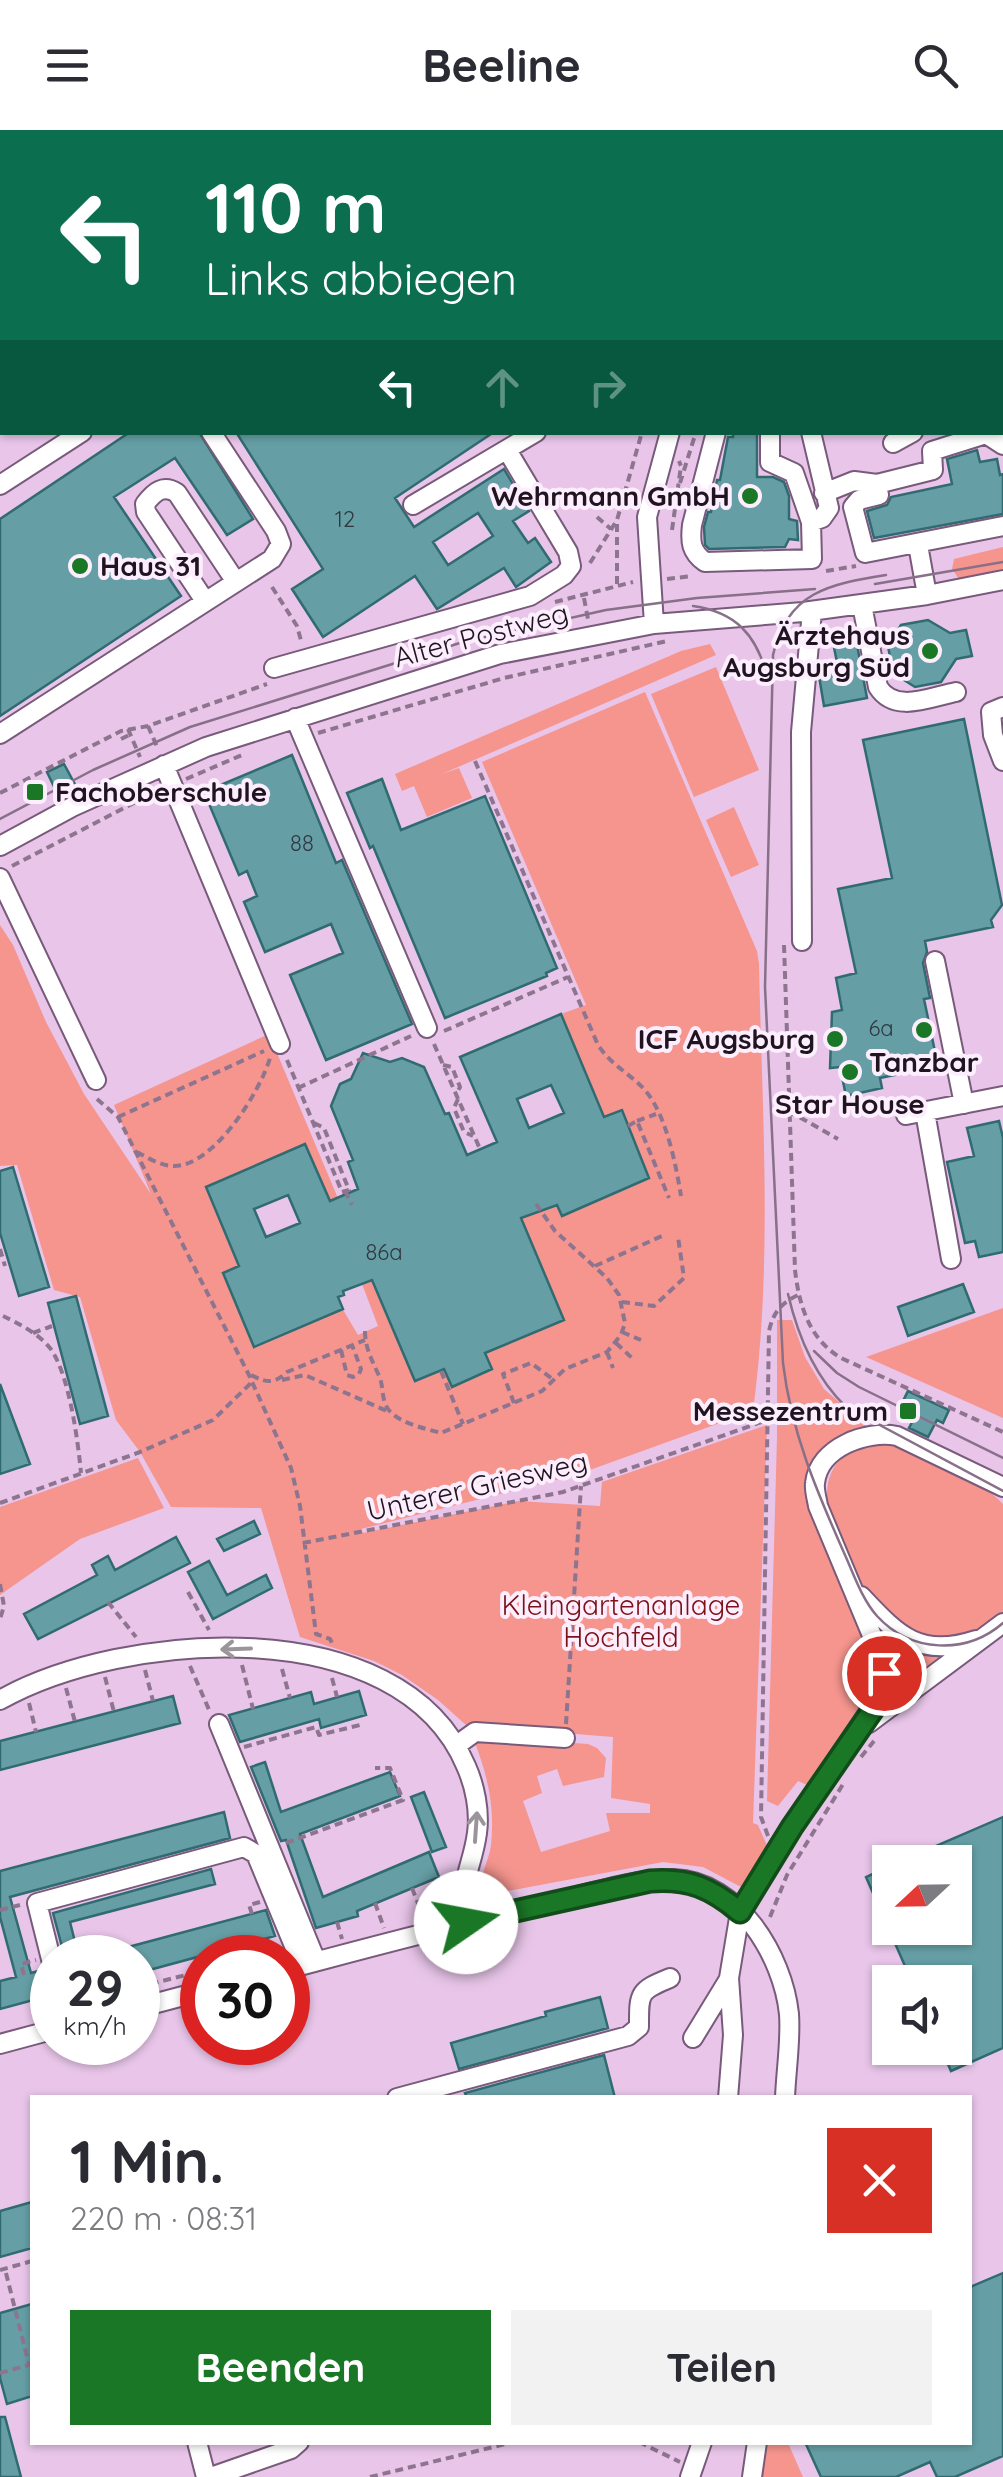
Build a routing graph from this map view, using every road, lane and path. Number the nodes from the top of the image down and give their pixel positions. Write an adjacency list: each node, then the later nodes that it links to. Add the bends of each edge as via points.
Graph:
1 (77, 435): 15 (street)
2 (212, 435): 25 (street, via 281,544 272,559)
3 (538, 435): 13 (street)
4 (641, 435): 26 (path, via 617,520)
5 (669, 435): 32 (street, via 647,517)
6 (695, 435): 17 (path)
7 (715, 435): 20 (street, via 692,525 695,555 706,562 812,559)
8 (770, 435): 20 (street, via 770,462 794,473)
9 (811, 435): 16 (street)
10 (908, 435): 12 (street)
11 (982, 435): 14 (street, via 932,451 933,470)
12 (893, 442)
13 (507, 450): 18 (street); 33 (street, via 568,552 571,566 564,576 530,596)
14 (877, 484): 16 (street, via 854,481); 23 (street, via 880,495 853,508 865,553)
15 (0, 485)
16 (824, 493): 20 (street, via 827,514)
17 (675, 497)
18 (414, 505)
19 (597, 517): 22 (path)
20 (811, 522)
21 (1003, 526): 23 (street)
22 (611, 529)
23 (918, 544): 28 (street)
24 (1003, 580): 28 (street, Alter Postweg)
25 (236, 582): 29 (street); 29 (street, via 177,492 161,488 145,504 146,512)
26 (618, 584)
27 (272, 587): 33 (path)
28 (928, 595): 30 (street, Alter Postweg)
29 (205, 601): 39 (street)
30 (862, 605): 31 (street, Alter Postweg); 36 (street, via 883,695 898,703)
31 (812, 611): 32 (street, Alter Postweg); 52 (street)
32 (654, 624): 38 (street, Alter Postweg, via 500,654)
33 (306, 657): 35 (street)
34 (596, 658): 41 (path, Alter Postweg)
35 (274, 668)
36 (956, 692)
37 (1003, 707): 45 (street, via 990,712)
38 (295, 718): 41 (street); 46 (street, Alter Postweg)
39 (0, 734)
40 (131, 734): 42 (path)
41 (301, 738): 55 (street)
42 (121, 739)
43 (244, 754): 47 (path)
44 (476, 760): 54 (path)
45 (1003, 761)
46 (164, 765): 47 (street); 48 (path, via 148,726 111,735); 50 (street, Alter Postweg)
47 (172, 784): 56 (street)
48 (0, 793)
49 (152, 793): 51 (path)
50 (0, 846)
51 (0, 875): 57 (street)
52 (793, 944): 62 (path)
53 (935, 961): 60 (street)
54 (568, 977): 61 (path, via 598,1045 646,1090); 66 (path, via 431,1038)
55 (427, 1028): 58 (path)
56 (280, 1044): 58 (path)
57 (96, 1080)
58 (298, 1088): 71 (path)
59 (1003, 1096): 60 (street)
60 (968, 1103): 76 (street, via 916,1114)
61 (658, 1113): 63 (path); 68 (path)
62 (788, 1115): 65 (path); 79 (path)
63 (637, 1122): 64 (path); 69 (path)
64 (628, 1126)
65 (838, 1138)
66 (480, 1149)
67 (136, 1151): 67 (path, via 173,1166 202,1156 252,1098 270,1049 118,1117); 95 (path)
68 (681, 1196)
69 (669, 1198)
70 (536, 1204): 78 (path)
71 (352, 1205)
72 (662, 1236): 78 (path)
73 (678, 1238): 80 (path, via 684,1278 654,1306)
74 (0, 1249): 75 (path)
75 (1, 1257): 77 (path)
76 (951, 1259)
77 (5, 1266)
78 (595, 1266): 80 (path)
79 (798, 1295): 101 (path, via 772,1318); 103 (path, via 830,1352)
80 (622, 1302): 84 (path)
81 (3, 1316): 85 (path)
82 (52, 1326): 85 (path)
83 (365, 1332): 86 (path)
84 (622, 1332): 87 (path); 88 (path)
85 (32, 1334): 104 (path, via 50,1348 65,1385)
86 (365, 1340): 89 (path); 100 (path)
87 (641, 1340)
88 (616, 1343): 91 (path); 92 (path)
89 (352, 1345): 90 (path); 90 (path, via 362,1369 353,1377)
90 (342, 1350): 97 (path)
91 (607, 1352): 93 (path); 96 (path)
92 (633, 1358)
93 (613, 1368)
94 (441, 1371): 102 (path)
95 (248, 1374): 97 (path); 98 (path)
96 (554, 1380): 99 (path); 99 (path, via 531,1363 503,1374)
97 (277, 1381): 100 (path, via 304,1375)
98 (252, 1382): 104 (path, via 213,1420); 108 (path, via 291,1468)
99 (514, 1402): 102 (path)
100 (392, 1413): 102 (path, via 441,1434)
101 (770, 1418): 105 (path, Unterer Griesweg); 141 (path, via 761,1816)
102 (463, 1424)
103 (1003, 1432)
104 (81, 1473): 107 (path)
105 (581, 1486): 108 (path, Unterer Griesweg); 135 (path)
106 (1002, 1489): 110 (street, via 897,1436 866,1436 840,1448 818,1470 814,1485)
107 (0, 1503)
108 (304, 1543): 120 (path, via 316,1634 330,1639)
109 (0, 1584): 113 (path)
110 (850, 1584): 114 (street, via 880,1619 918,1642 952,1646); 133 (street, via 884,1673 883,1690)
111 (188, 1592): 117 (path, via 210,1632)
112 (108, 1602): 119 (path)
113 (0, 1620)
114 (996, 1629): 133 (street)
115 (238, 1649): 116 (street); 117 (street, one-way to 117); 127 (path)
116 (276, 1649): 120 (street); 124 (path)
117 (211, 1650): 118 (street)
118 (184, 1651): 119 (street); 130 (path)
119 (141, 1654): 121 (street); 126 (path)
120 (332, 1660): 136 (street, via 414,1700)
121 (102, 1661): 122 (street); 128 (path)
122 (62, 1673): 123 (street); 129 (path)
123 (25, 1687): 125 (street); 132 (path)
124 (290, 1698)
125 (0, 1700)
126 (153, 1702)
127 (253, 1709)
128 (114, 1712)
129 (74, 1722)
130 (219, 1724): 137 (street)
131 (360, 1725): 137 (path, via 319,1735 316,1727)
132 (36, 1732)
133 (856, 1732): 141 (street)
134 (876, 1737): 138 (path)
135 (565, 1738): 136 (street, via 475,1732)
136 (457, 1746): 147 (street, one-way to 136, via 463,1881 478,1813)
137 (230, 1750): 142 (street)
138 (858, 1762)
139 (376, 1768): 142 (path, via 390,1768 403,1800)
140 (848, 1775): 143 (path)
141 (779, 1846): 143 (path); 146 (street)
142 (272, 1848): 151 (street)
143 (798, 1858): 152 (path)
144 (412, 1888): 148 (path)
145 (376, 1903): 153 (path)
146 (740, 1912): 147 (street, via 716,1892 675,1879); 152 (street); 156 (street)
147 (466, 1922): 148 (street)
148 (429, 1932): 153 (street)
149 (45, 1935): 150 (street, via 37,1903 244,1847 256,1854)
150 (290, 1935)
151 (294, 1935)
152 (762, 1935): 162 (street, via 788,2012)
153 (389, 1942): 154 (street)
154 (310, 1963)
155 (670, 1978): 160 (street, via 644,1988 639,2027 628,2036)
156 (729, 1978): 158 (street); 161 (street)
157 (30, 2036): 159 (street)
158 (693, 2038)
159 (0, 2044)
160 (408, 2095)
161 (728, 2095)
162 (786, 2095)
163 (30, 2262): 164 (path)
164 (2, 2270): 165 (path, via 29,2364)
165 (0, 2373)
166 (199, 2445): 173 (street)
167 (296, 2445): 173 (street)
168 (502, 2445): 174 (path)
169 (645, 2445): 172 (path)
170 (701, 2445): 172 (street)
171 (757, 2445): 175 (street)
172 (691, 2472)
173 (208, 2477)
174 (370, 2477)
175 (752, 2477)

